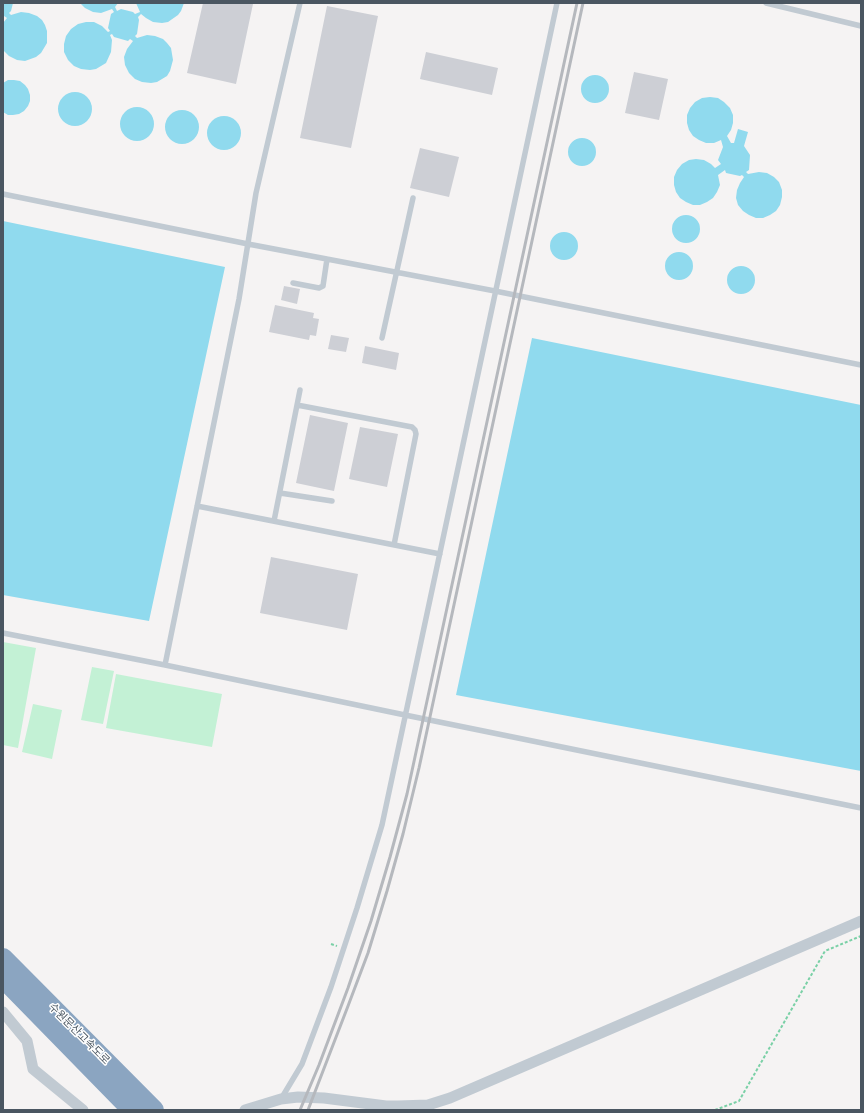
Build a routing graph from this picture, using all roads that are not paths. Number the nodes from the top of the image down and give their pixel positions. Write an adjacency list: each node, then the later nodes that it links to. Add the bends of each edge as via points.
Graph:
1 (300, 3): 7 (lane, via 256,193)
2 (557, 3): 11 (lane)
3 (766, 3): 4 (lane)
4 (861, 26)
5 (3, 194): 7 (lane)
6 (413, 198): 9 (lane)
7 (248, 244): 8 (lane); 18 (lane)
8 (327, 259): 9 (lane); 10 (lane, via 321,287)
9 (396, 272): 11 (lane); 12 (lane)
10 (293, 283)
11 (495, 291): 13 (lane); 21 (lane)
12 (382, 338)
13 (861, 365)
14 (300, 390): 15 (lane)
15 (297, 405): 16 (lane); 20 (lane, via 412,427 415,430)
16 (280, 493): 17 (lane); 19 (lane)
17 (332, 501)
18 (197, 506): 19 (lane); 23 (lane)
19 (274, 521): 20 (lane)
20 (394, 545): 21 (lane)
21 (440, 554): 24 (lane)
22 (3, 632): 23 (lane)
23 (165, 665): 24 (lane)
24 (405, 715): 25 (lane); 30 (lane, via 382,825 357,908 302,1064)
25 (861, 808)
26 (861, 921): 30 (street, via 450,1098 428,1105 386,1106 298,1097)
27 (3, 958): 34 (highway, 수원문산고속도로)
28 (3, 978): 33 (highway, 수원문산고속도로)
29 (3, 1012): 32 (street, via 27,1040 33,1068)
30 (281, 1099): 31 (street)
31 (261, 1108): 35 (street)
32 (83, 1110)
33 (132, 1110)
34 (154, 1110)
35 (245, 1110)

